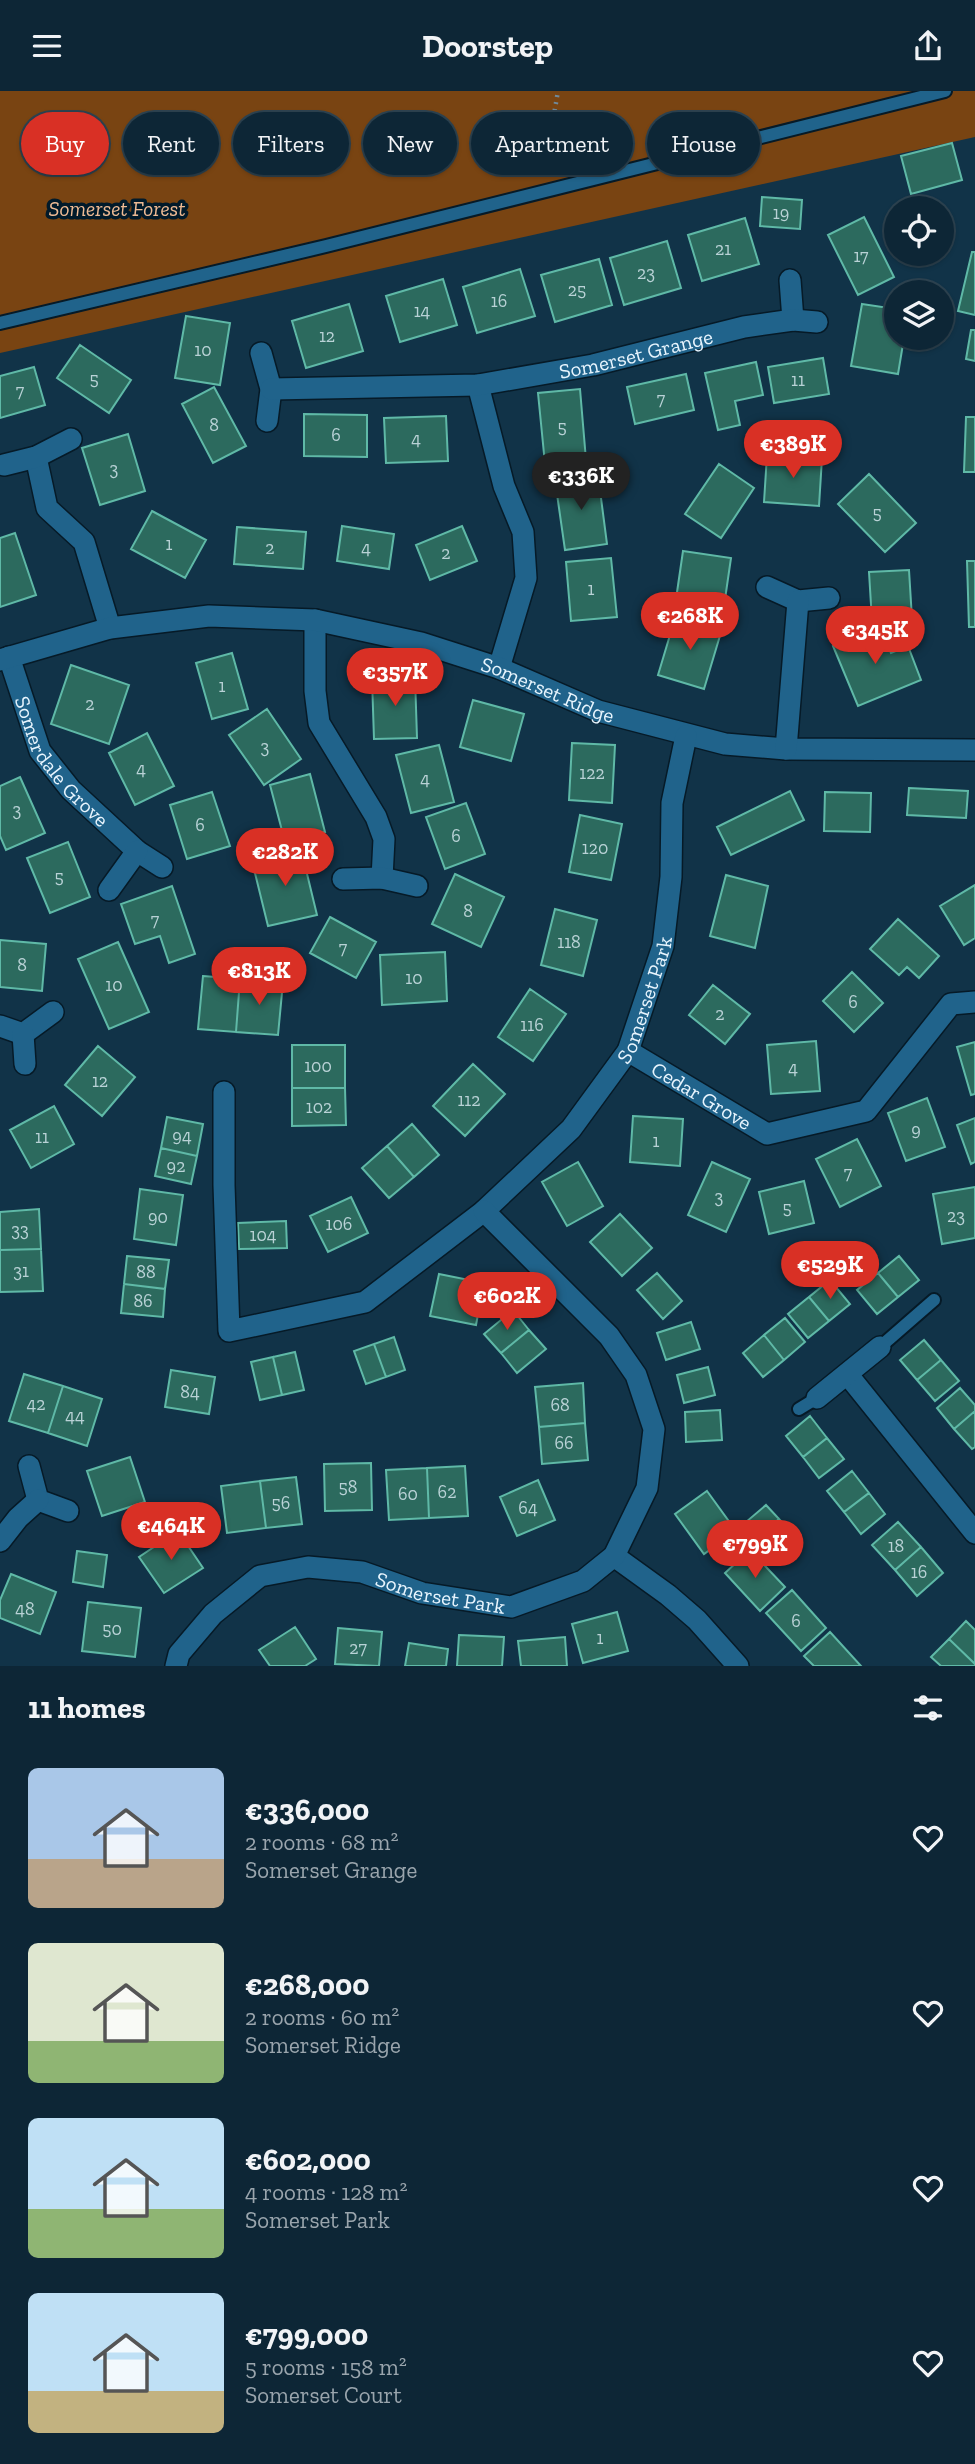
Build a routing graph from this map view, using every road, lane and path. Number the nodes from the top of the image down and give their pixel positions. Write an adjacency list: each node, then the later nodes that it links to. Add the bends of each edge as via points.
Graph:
1 (558, 91): 3 (path)
2 (945, 91): 3 (lane)
3 (541, 193): 7 (lane)
4 (790, 281): 5 (street)
5 (793, 320): 6 (street, Somerset Grange); 9 (street, Somerset Grange, via 744,327 593,365)
6 (817, 322)
7 (0, 323)
8 (261, 353): 10 (street)
9 (478, 385): 10 (street, Somerset Grange); 21 (street, via 504,486 523,532 526,578)
10 (271, 389): 11 (street)
11 (267, 421)
12 (71, 439): 13 (street)
13 (36, 457): 14 (street); 19 (street, via 47,508 84,542)
14 (4, 465)
15 (767, 587): 17 (street)
16 (829, 598): 17 (street)
17 (798, 601): 23 (street)
18 (315, 620): 19 (street, Somerset Ridge, via 209,616); 21 (street, Somerset Ridge, via 421,643); 27 (street, via 319,723 376,817 384,839)
19 (110, 628): 20 (street, Somerset Ridge)
20 (4, 659): 25 (street, Somerdale Grove, via 40,751 71,790)
21 (499, 668): 22 (street, Somerset Ridge, via 598,711)
22 (686, 736): 23 (street, Somerset Ridge); 35 (street, Somerset Park, via 672,803 671,877 663,946)
23 (786, 749): 24 (street, Somerset Ridge)
24 (975, 750)
25 (136, 851): 26 (street, Somerdale Grove); 30 (street)
26 (162, 867)
27 (382, 878): 28 (street); 29 (street)
28 (343, 879)
29 (417, 886)
30 (110, 890)
31 (975, 1002): 35 (street, Cedar Grove, via 951,1003 866,1111 767,1134)
32 (54, 1012): 34 (street)
33 (0, 1026): 34 (street)
34 (23, 1034): 36 (street)
35 (628, 1051): 38 (street, Somerset Park, via 571,1129)
36 (25, 1064)
37 (224, 1092): 38 (street, Somerset Park, via 229,1331 365,1302)
38 (484, 1211): 48 (street, Somerset Park, via 609,1336 636,1375 653,1429 648,1488)
39 (934, 1300): 40 (lane)
40 (880, 1347): 41 (street)
41 (848, 1375): 42 (street); 46 (street)
42 (808, 1404)
43 (29, 1466): 44 (street)
44 (38, 1500): 45 (street); 47 (street)
45 (68, 1511)
46 (975, 1533)
47 (0, 1541)
48 (614, 1556): 49 (street, Somerset Park, via 583,1581 511,1607 422,1593 362,1571 308,1567 260,1576 213,1614 178,1654); 50 (street, via 697,1620)
49 (176, 1666)
50 (738, 1666)

